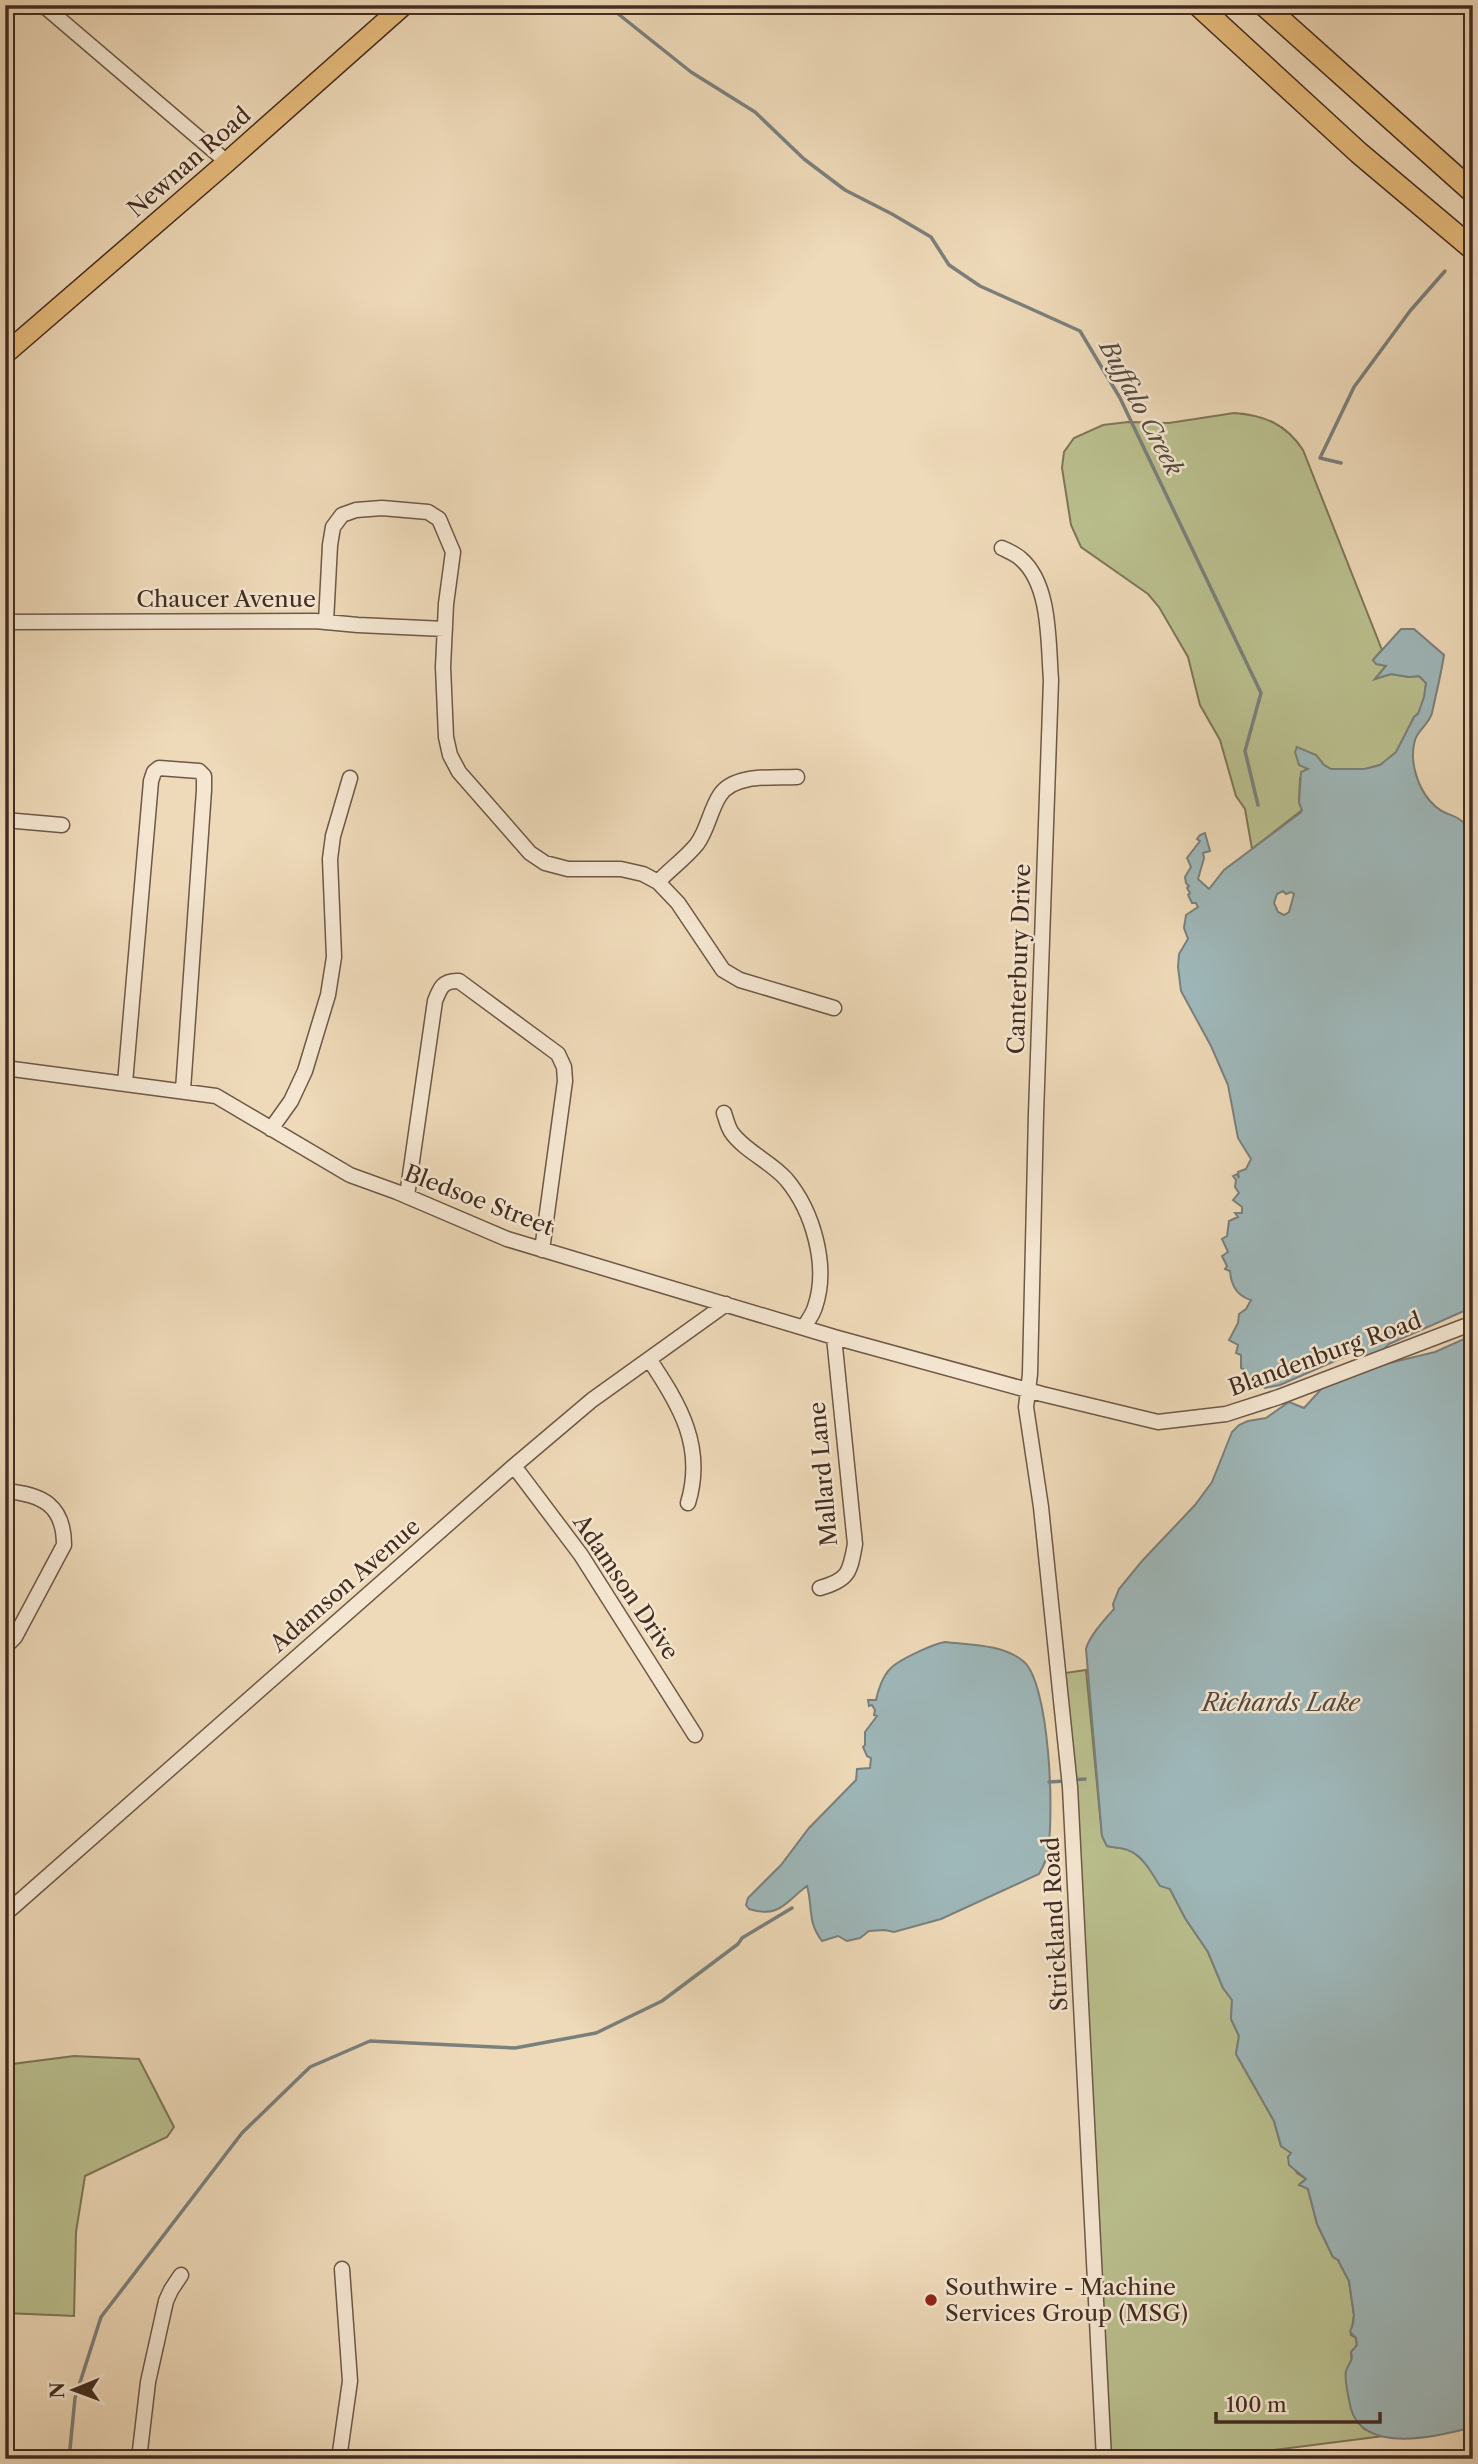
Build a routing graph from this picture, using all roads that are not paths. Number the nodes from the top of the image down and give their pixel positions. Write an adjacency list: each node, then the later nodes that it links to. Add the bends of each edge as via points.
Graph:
1 (10, 5): 6 (street)
2 (43, 5): 7 (street)
3 (404, 5): 7 (main road, Newnan Road)
4 (1198, 5): 9 (highway, via 1359,153)
5 (1264, 5): 8 (highway)
6 (5, 14)
7 (228, 162): 10 (main road, Newnan Road)
8 (1473, 192)
9 (1473, 249)
10 (5, 355)
11 (1002, 548): 33 (street, Canterbury Drive, via 1022,559 1037,581 1046,608 1051,680)
12 (5, 622): 13 (street, Chaucer Avenue)
13 (326, 622): 14 (street, Chaucer Avenue); 14 (street, via 334,527 342,515 382,508 428,512 439,519 453,552)
14 (445, 629): 19 (street, via 446,737 459,772 530,853 545,863 568,869 621,869)
15 (797, 777): 19 (street, via 745,780 721,792 696,845)
16 (350, 778): 25 (street, via 330,859 334,957 328,995 305,1071 292,1101)
17 (5, 820): 18 (street)
18 (62, 825)
19 (658, 882): 20 (street, via 678,903 723,970 740,980)
20 (834, 1009)
21 (5, 1068): 22 (street, Bledsoe Street)
22 (125, 1083): 23 (street, Bledsoe Street); 23 (street, via 151,780 159,768 200,771 204,790)
23 (183, 1090): 25 (street, Bledsoe Street, via 216,1096)
24 (724, 1113): 30 (street, via 732,1133 785,1178 811,1226 818,1292)
25 (271, 1129): 26 (street, Bledsoe Street, via 349,1175)
26 (407, 1196): 27 (street, Bledsoe Street); 27 (street, via 435,1001 441,986 459,981 558,1054 564,1067 557,1152)
27 (541, 1250): 28 (street, Bledsoe Street)
28 (726, 1304): 30 (street, Bledsoe Street); 32 (street, Adamson Avenue)
29 (1473, 1323): 33 (street, Blandenburg Road, via 1226,1414 1158,1422)
30 (805, 1326): 31 (street, Bledsoe Street)
31 (834, 1337): 33 (street, Bledsoe Street); 37 (street, Mallard Lane, via 855,1544 851,1568 839,1583)
32 (649, 1359): 34 (street, Adamson Avenue); 36 (street, via 687,1424 694,1460)
33 (1028, 1389): 45 (street, Strickland Road, via 1026,1408 1043,1520 1070,1787)
34 (514, 1466): 39 (street, Adamson Drive, via 581,1555); 40 (street, Adamson Avenue)
35 (5, 1491): 38 (street, via 47,1501 58,1513 64,1545 15,1637)
36 (688, 1503)
37 (820, 1588)
38 (5, 1647)
39 (695, 1735)
40 (5, 1914)
41 (342, 2269): 44 (street, via 350,2381)
42 (181, 2275): 43 (street, via 166,2301 148,2382)
43 (139, 2459)
44 (339, 2459)
45 (1104, 2459)

